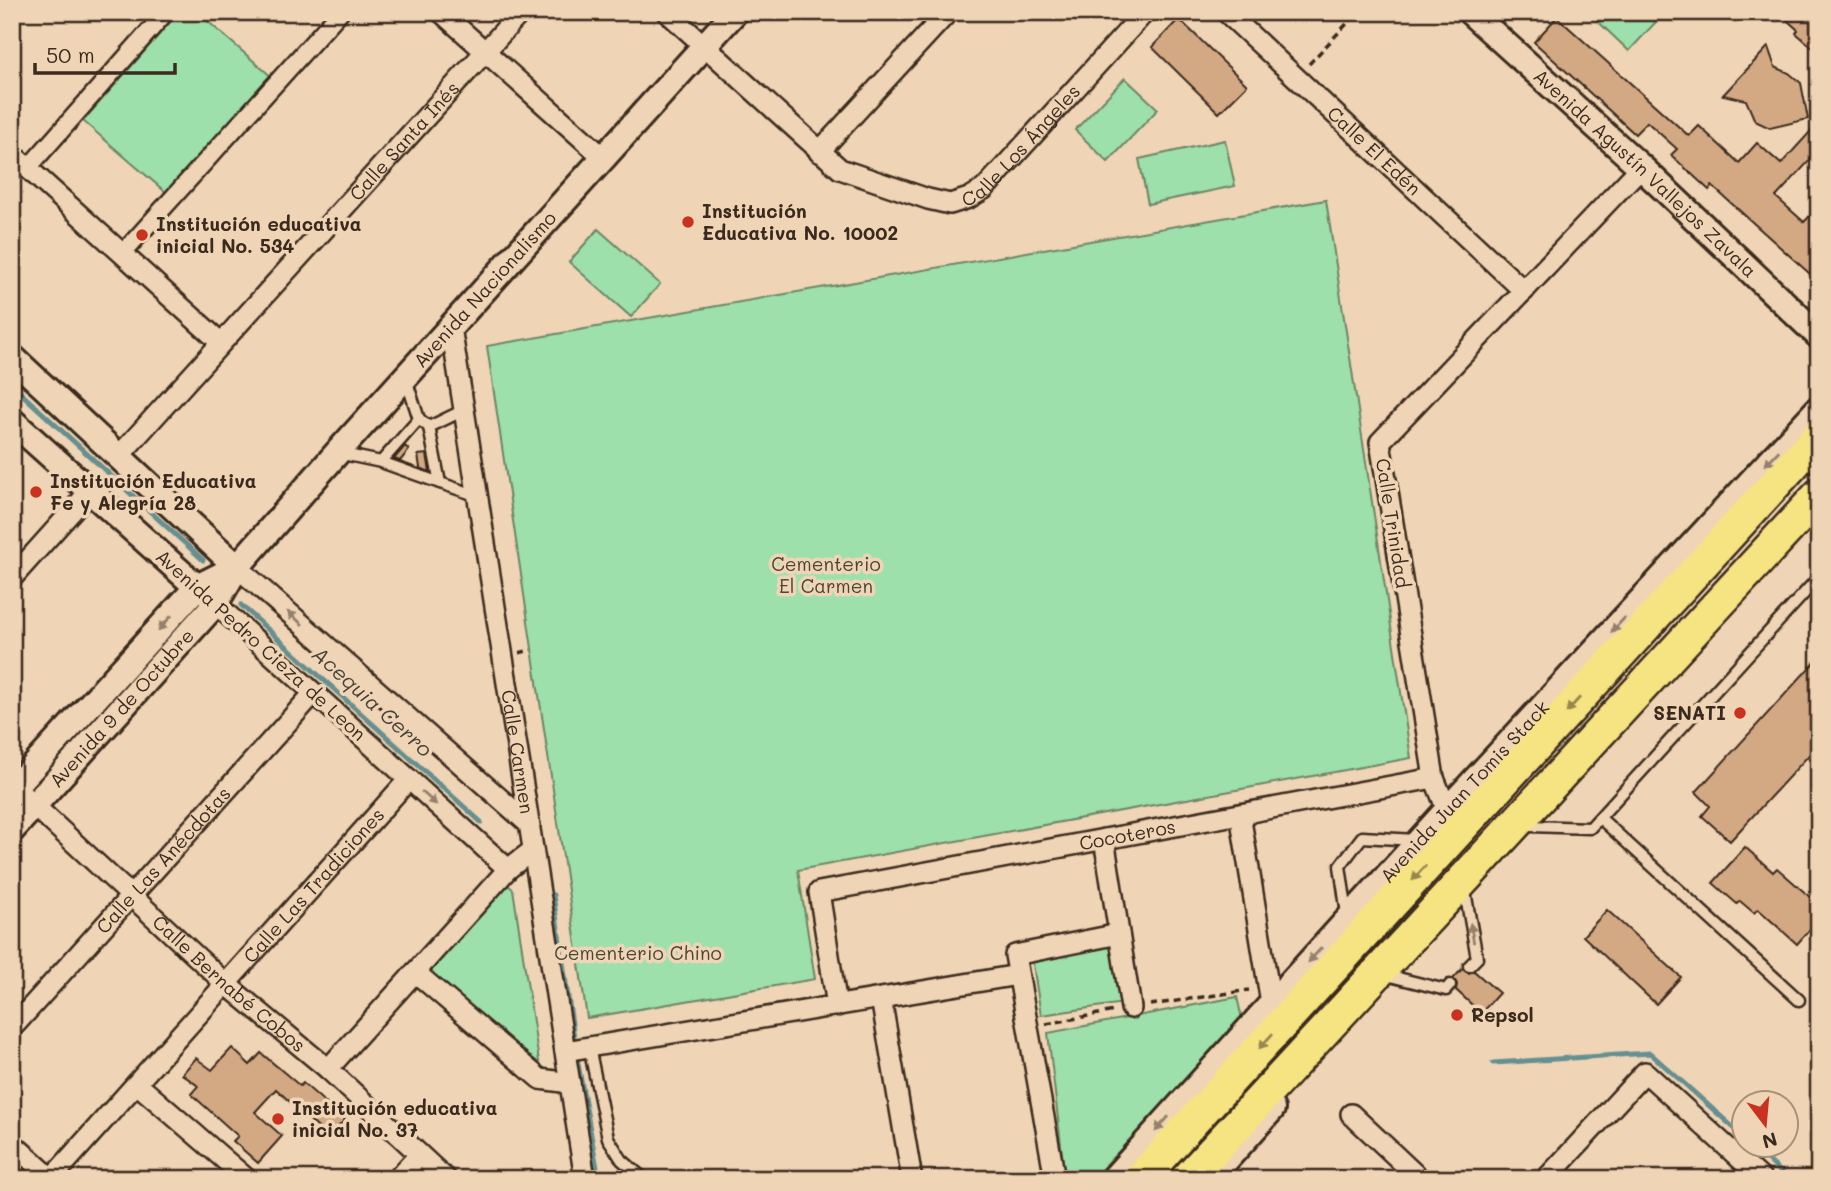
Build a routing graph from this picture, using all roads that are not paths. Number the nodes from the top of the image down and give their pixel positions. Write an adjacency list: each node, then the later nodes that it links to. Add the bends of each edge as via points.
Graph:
1 (166, 12): 17 (street)
2 (340, 12): 18 (street)
3 (442, 12): 12 (street)
4 (521, 12): 12 (street, Calle Santa Inés)
5 (667, 12): 11 (street, Calle Los Ángeles)
6 (735, 12): 11 (street, Avenida Nacionalismo)
7 (948, 12): 13 (street)
8 (1146, 12): 13 (street, Calle Los Ángeles, via 984,189 969,198 950,204 928,200 840,169)
9 (1226, 12): 19 (street, Calle El Edén)
10 (1470, 12): 16 (street, Avenida Agustín Vallejos Zavala)
11 (704, 46): 13 (street, Calle Los Ángeles); 15 (street, Avenida Nacionalismo)
12 (485, 52): 15 (street); 22 (street, Calle Santa Inés)
13 (819, 152)
14 (12, 154): 17 (street)
15 (604, 158): 20 (street, Avenida Nacionalismo)
16 (1640, 167): 19 (street, Calle Trinidad); 21 (street, Avenida Agustín Vallejos Zavala)
17 (28, 168): 18 (street)
18 (122, 254): 22 (street)
19 (1524, 291): 44 (street, Calle Trinidad, via 1380,442)
20 (451, 327): 24 (street, Avenida Nacionalismo); 26 (street, Calle Carmen)
21 (1819, 336)
22 (220, 342): 32 (street, Calle Santa Inés)
23 (12, 357): 32 (street)
24 (406, 377): 27 (lane); 31 (street, Avenida Nacionalismo)
25 (1819, 408): 48 (street, Avenida Juan Tomis Stack, one-way to 48)
26 (464, 410): 29 (lane); 37 (street, Calle Carmen)
27 (419, 419): 29 (lane); 33 (lane)
28 (12, 421): 35 (street, Avenida Pedro Cieza de Leon)
29 (429, 427): 34 (lane)
30 (1819, 436): 92 (main road, Avenida Juan Tomis Stack, one-way to 92)
31 (337, 453): 33 (lane); 39 (street, Avenida Nacionalismo)
32 (119, 456): 39 (street)
33 (381, 462): 34 (lane)
34 (440, 483): 37 (lane)
35 (90, 491): 41 (street); 42 (street, Avenida Pedro Cieza de Leon)
36 (1819, 495): 93 (main road)
37 (478, 496): 51 (street, Calle Carmen)
38 (1819, 510): 52 (street)
39 (237, 567): 42 (street, Avenida 9 de Octubre); 51 (street, one-way to 39)
40 (1819, 577): 50 (lane)
41 (12, 578)
42 (206, 595): 43 (street, Avenida Pedro Cieza de Leon); 46 (street, Avenida 9 de Octubre, one-way to 46); 47 (street, Avenida 9 de Octubre)
43 (314, 693): 45 (street, Avenida Pedro Cieza de Leon); 58 (street, Calle Las Anécdotas)
44 (1434, 778): 48 (street, Calle Trinidad); 49 (street, Cocoteros)
45 (409, 779): 57 (street, Avenida Pedro Cieza de Leon, one-way to 57); 66 (street, Calle Las Tradiciones)
46 (13, 788): 47 (street, Calle Bernabé Cobos)
47 (34, 806): 53 (street, Avenida 9 de Octubre); 58 (street, Calle Bernabé Cobos)
48 (1447, 810): 55 (street, Avenida Juan Tomis Stack)
49 (1240, 814): 54 (street, Cocoteros); 68 (street)
50 (1600, 818): 52 (lane, via 1590,828); 70 (lane)
51 (530, 825): 56 (street, Calle Carmen)
52 (1530, 826): 59 (street)
53 (12, 830)
54 (1104, 839): 61 (street); 71 (street, Cocoteros, via 819,892)
55 (1420, 840): 60 (street, Avenida Juan Tomis Stack); 60 (lane, via 1362,837 1340,866)
56 (533, 850): 57 (street); 75 (street, Calle Carmen)
57 (508, 869): 63 (street)
58 (131, 895): 66 (street, Calle Bernabé Cobos); 73 (street, Calle Las Anécdotas)
59 (1466, 897): 62 (lane, one-way to 59, via 1477,958); 65 (street)
60 (1348, 919): 68 (street, Avenida Juan Tomis Stack, one-way to 68)
61 (1119, 934): 64 (street, via 1015,955); 72 (street)
62 (1469, 966)
63 (415, 972): 76 (street); 78 (street, via 540,1079)
64 (1017, 975): 69 (street); 90 (street)
65 (1394, 977): 67 (lane, via 1446,990); 94 (street)
66 (227, 985): 76 (street, Calle Bernabé Cobos); 77 (street, Calle Las Tradiciones)
67 (1450, 985)
68 (1270, 995): 91 (street, Avenida Juan Tomis Stack, one-way to 91)
69 (881, 998): 71 (street); 89 (street)
70 (1800, 1000)
71 (837, 1006): 74 (street)
72 (1131, 1008)
73 (12, 1028)
74 (589, 1047): 75 (street); 88 (lane, via 608,1138 622,1160)
75 (565, 1051): 78 (street, Calle Carmen)
76 (328, 1069): 81 (street, Calle Bernabé Cobos)
77 (137, 1083): 83 (street, Calle Las Tradiciones); 84 (street)
78 (570, 1083): 87 (street, Calle Carmen)
79 (1352, 1114): 95 (street)
80 (12, 1143): 83 (street)
81 (419, 1155): 85 (street); 86 (street, Calle Bernabé Cobos)
82 (1750, 1175): 96 (street, via 1644,1072)
83 (51, 1179)
84 (247, 1179)
85 (397, 1179)
86 (446, 1179)
87 (586, 1179)
88 (644, 1179)
89 (912, 1179)
90 (1055, 1179)
91 (1113, 1179)
92 (1140, 1179)
93 (1187, 1179)
94 (1209, 1179)
95 (1420, 1179)
96 (1546, 1179)

